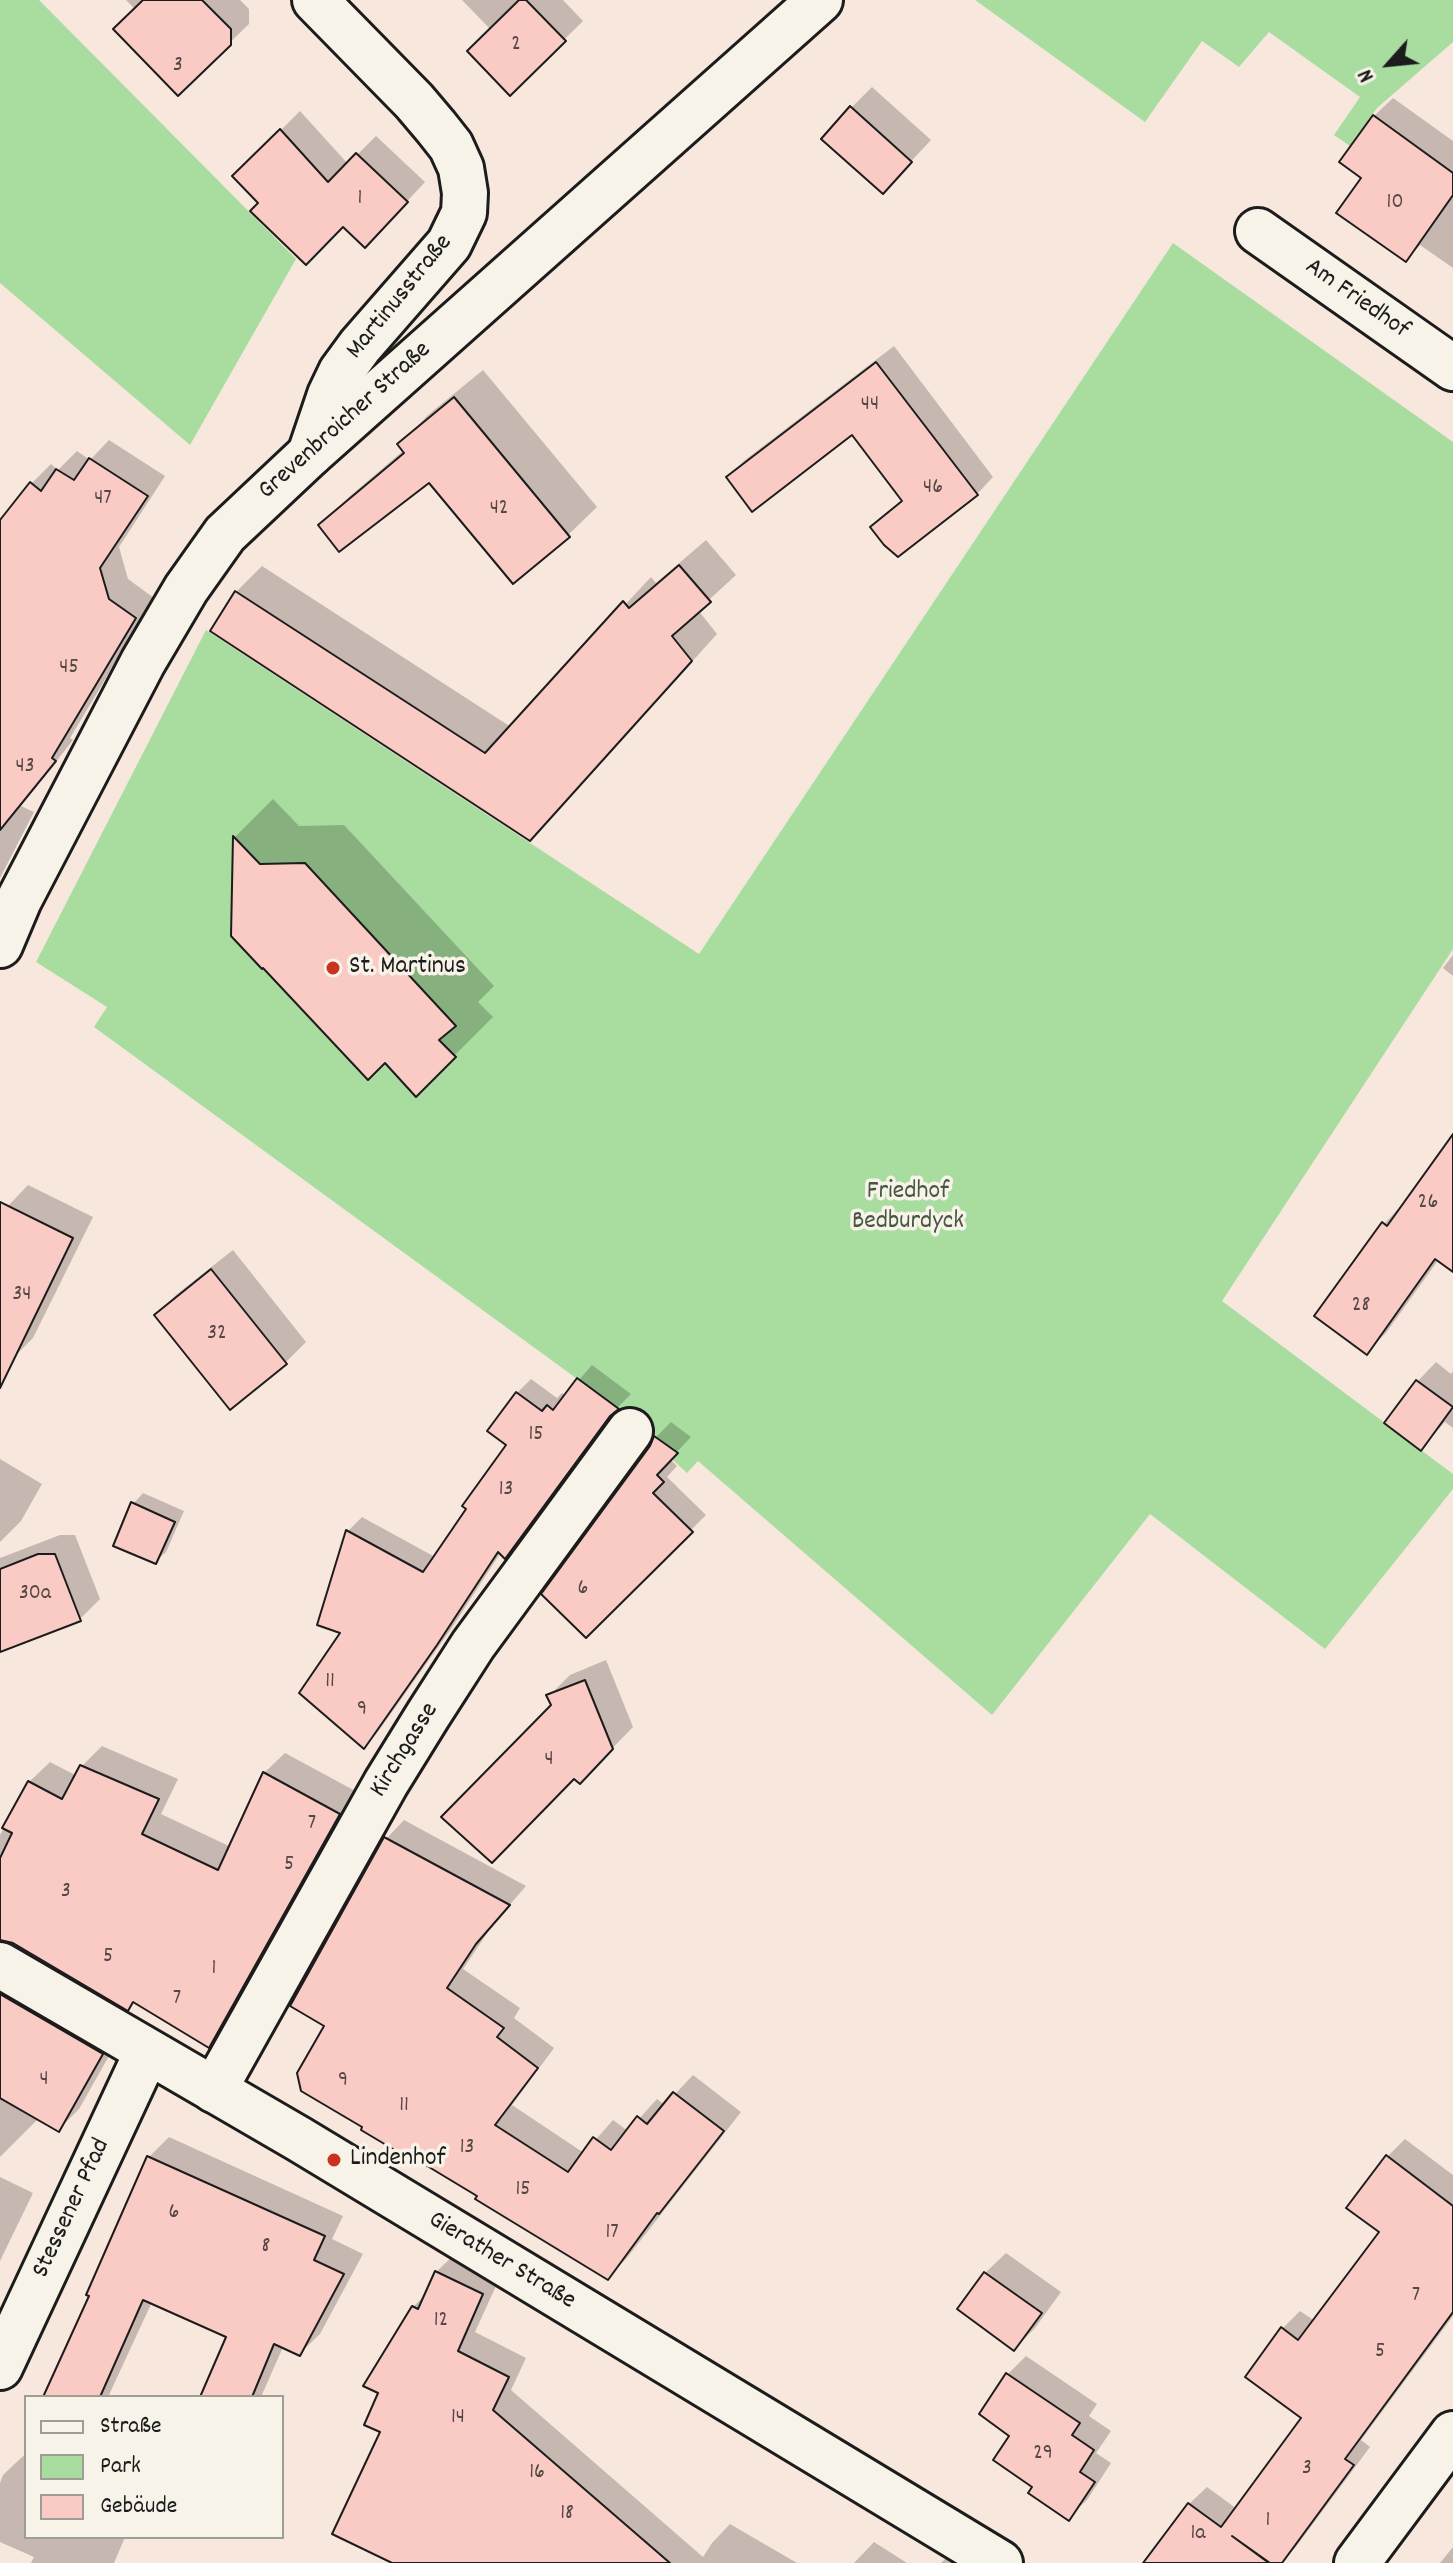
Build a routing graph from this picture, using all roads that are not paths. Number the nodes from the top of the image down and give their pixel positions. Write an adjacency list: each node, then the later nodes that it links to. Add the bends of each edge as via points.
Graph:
1 (315, 0): 5 (street, Martinusstraße, via 398,83 451,146 465,193 464,213 449,244 341,372)
2 (820, 0): 5 (street, Grevenbroicher Straße)
3 (1258, 231): 4 (street, Am Friedhof)
4 (1453, 368)
5 (310, 454): 6 (street, Grevenbroicher Straße, via 225,534 186,589 143,662)
6 (0, 945)
7 (630, 1431): 10 (street, Kirchgasse, via 428,1715)
8 (0, 1965): 9 (street, Gierather Straße)
9 (147, 2052): 10 (street, Gierather Straße); 11 (street, Stessener Pfad)
10 (214, 2090): 13 (street, Gierather Straße)
11 (0, 2367)
12 (1453, 2434): 14 (street)
13 (1000, 2563)
14 (1357, 2563)

